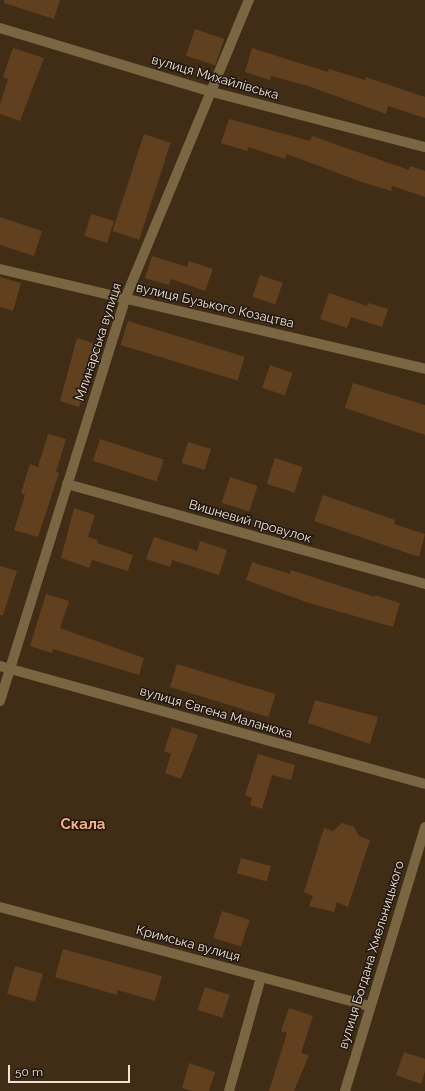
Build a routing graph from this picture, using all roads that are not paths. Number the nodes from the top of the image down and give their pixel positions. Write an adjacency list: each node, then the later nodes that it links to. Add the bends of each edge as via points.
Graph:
1 (249, 0): 3 (street, Млинарська вулиця)
2 (0, 28): 3 (street, вулиця Михайлівська)
3 (212, 92): 4 (street, вулиця Михайлівська); 6 (street, Млинарська вулиця)
4 (425, 147)
5 (0, 269): 6 (street, вулиця Бузького Козацтва)
6 (125, 299): 7 (street, вулиця Бузького Козацтва); 8 (street, Млинарська вулиця)
7 (425, 369)
8 (67, 484): 9 (street, Вишневий провулок); 10 (street, Млинарська вулиця)
9 (425, 584)
10 (5, 667): 11 (street, Млинарська вулиця); 12 (street, вулиця Євгена Маланюка)
11 (0, 701)
12 (425, 784)
13 (425, 827): 16 (street, вулиця Богдана Хмельницького)
14 (0, 907): 15 (street, Кримська вулиця)
15 (261, 977): 16 (street, Кримська вулиця); 17 (street)
16 (369, 1006): 18 (street, вулиця Богдана Хмельницького)
17 (230, 1091)
18 (345, 1091)

